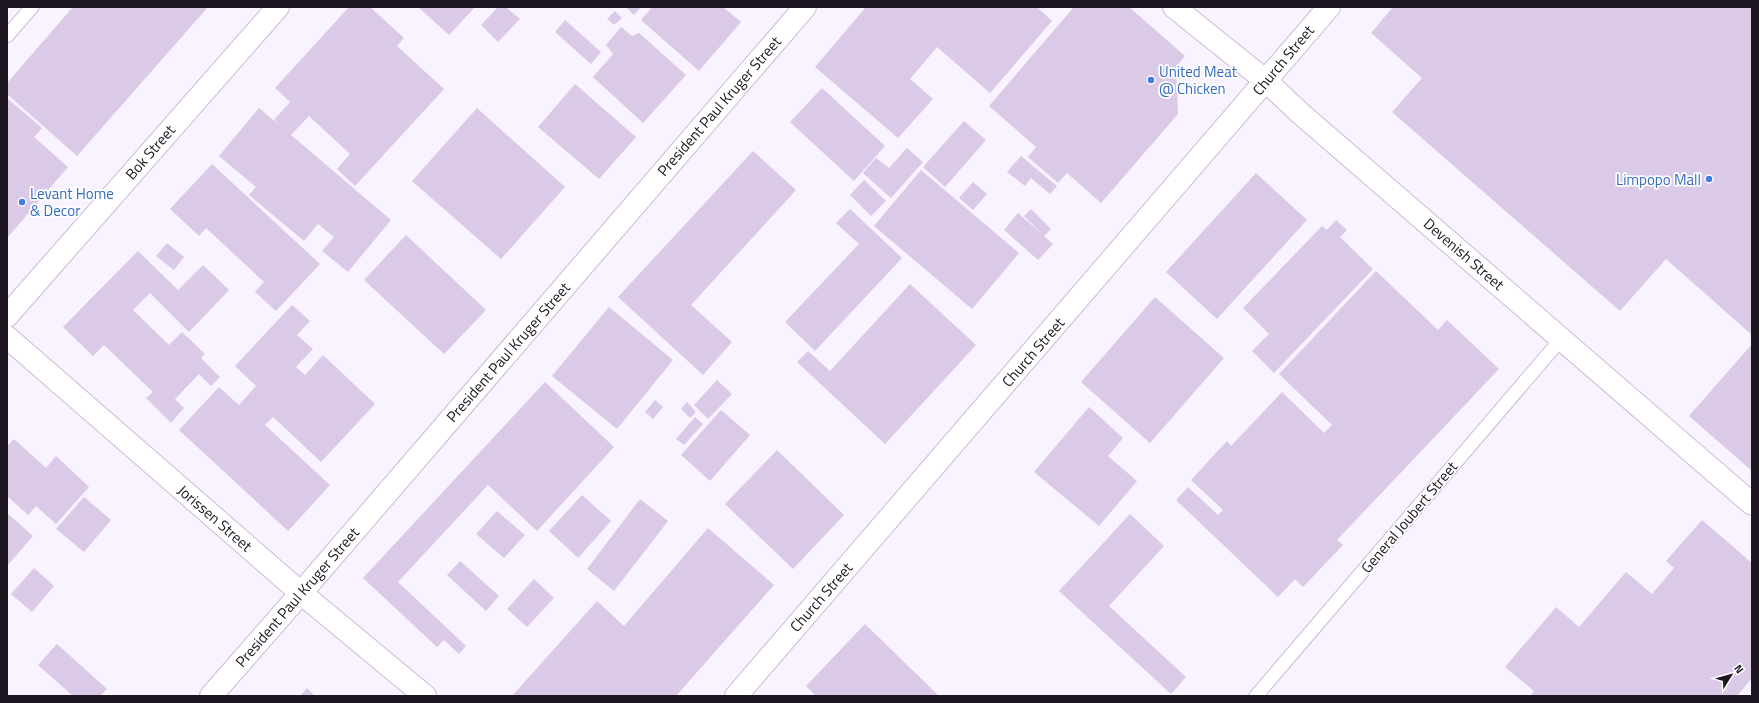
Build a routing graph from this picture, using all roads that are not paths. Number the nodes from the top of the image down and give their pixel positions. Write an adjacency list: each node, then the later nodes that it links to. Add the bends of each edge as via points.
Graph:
1 (32, 7): 6 (lane)
2 (278, 7): 8 (street, Bok Street)
3 (805, 7): 12 (street, President Paul Kruger Street)
4 (1174, 7): 7 (street, Devenish Street)
5 (1329, 7): 7 (street, Church Street)
6 (7, 36)
7 (1266, 81): 10 (street, Devenish Street); 15 (street, Church Street)
8 (7, 316)
9 (7, 337): 12 (street, Jorissen Street)
10 (1562, 338): 11 (street, Devenish Street); 16 (lane, General Joubert Street)
11 (1752, 504)
12 (301, 593): 13 (street, President Paul Kruger Street); 14 (street, Jorissen Street)
13 (211, 696)
14 (425, 696)
15 (736, 696)
16 (1256, 696)

